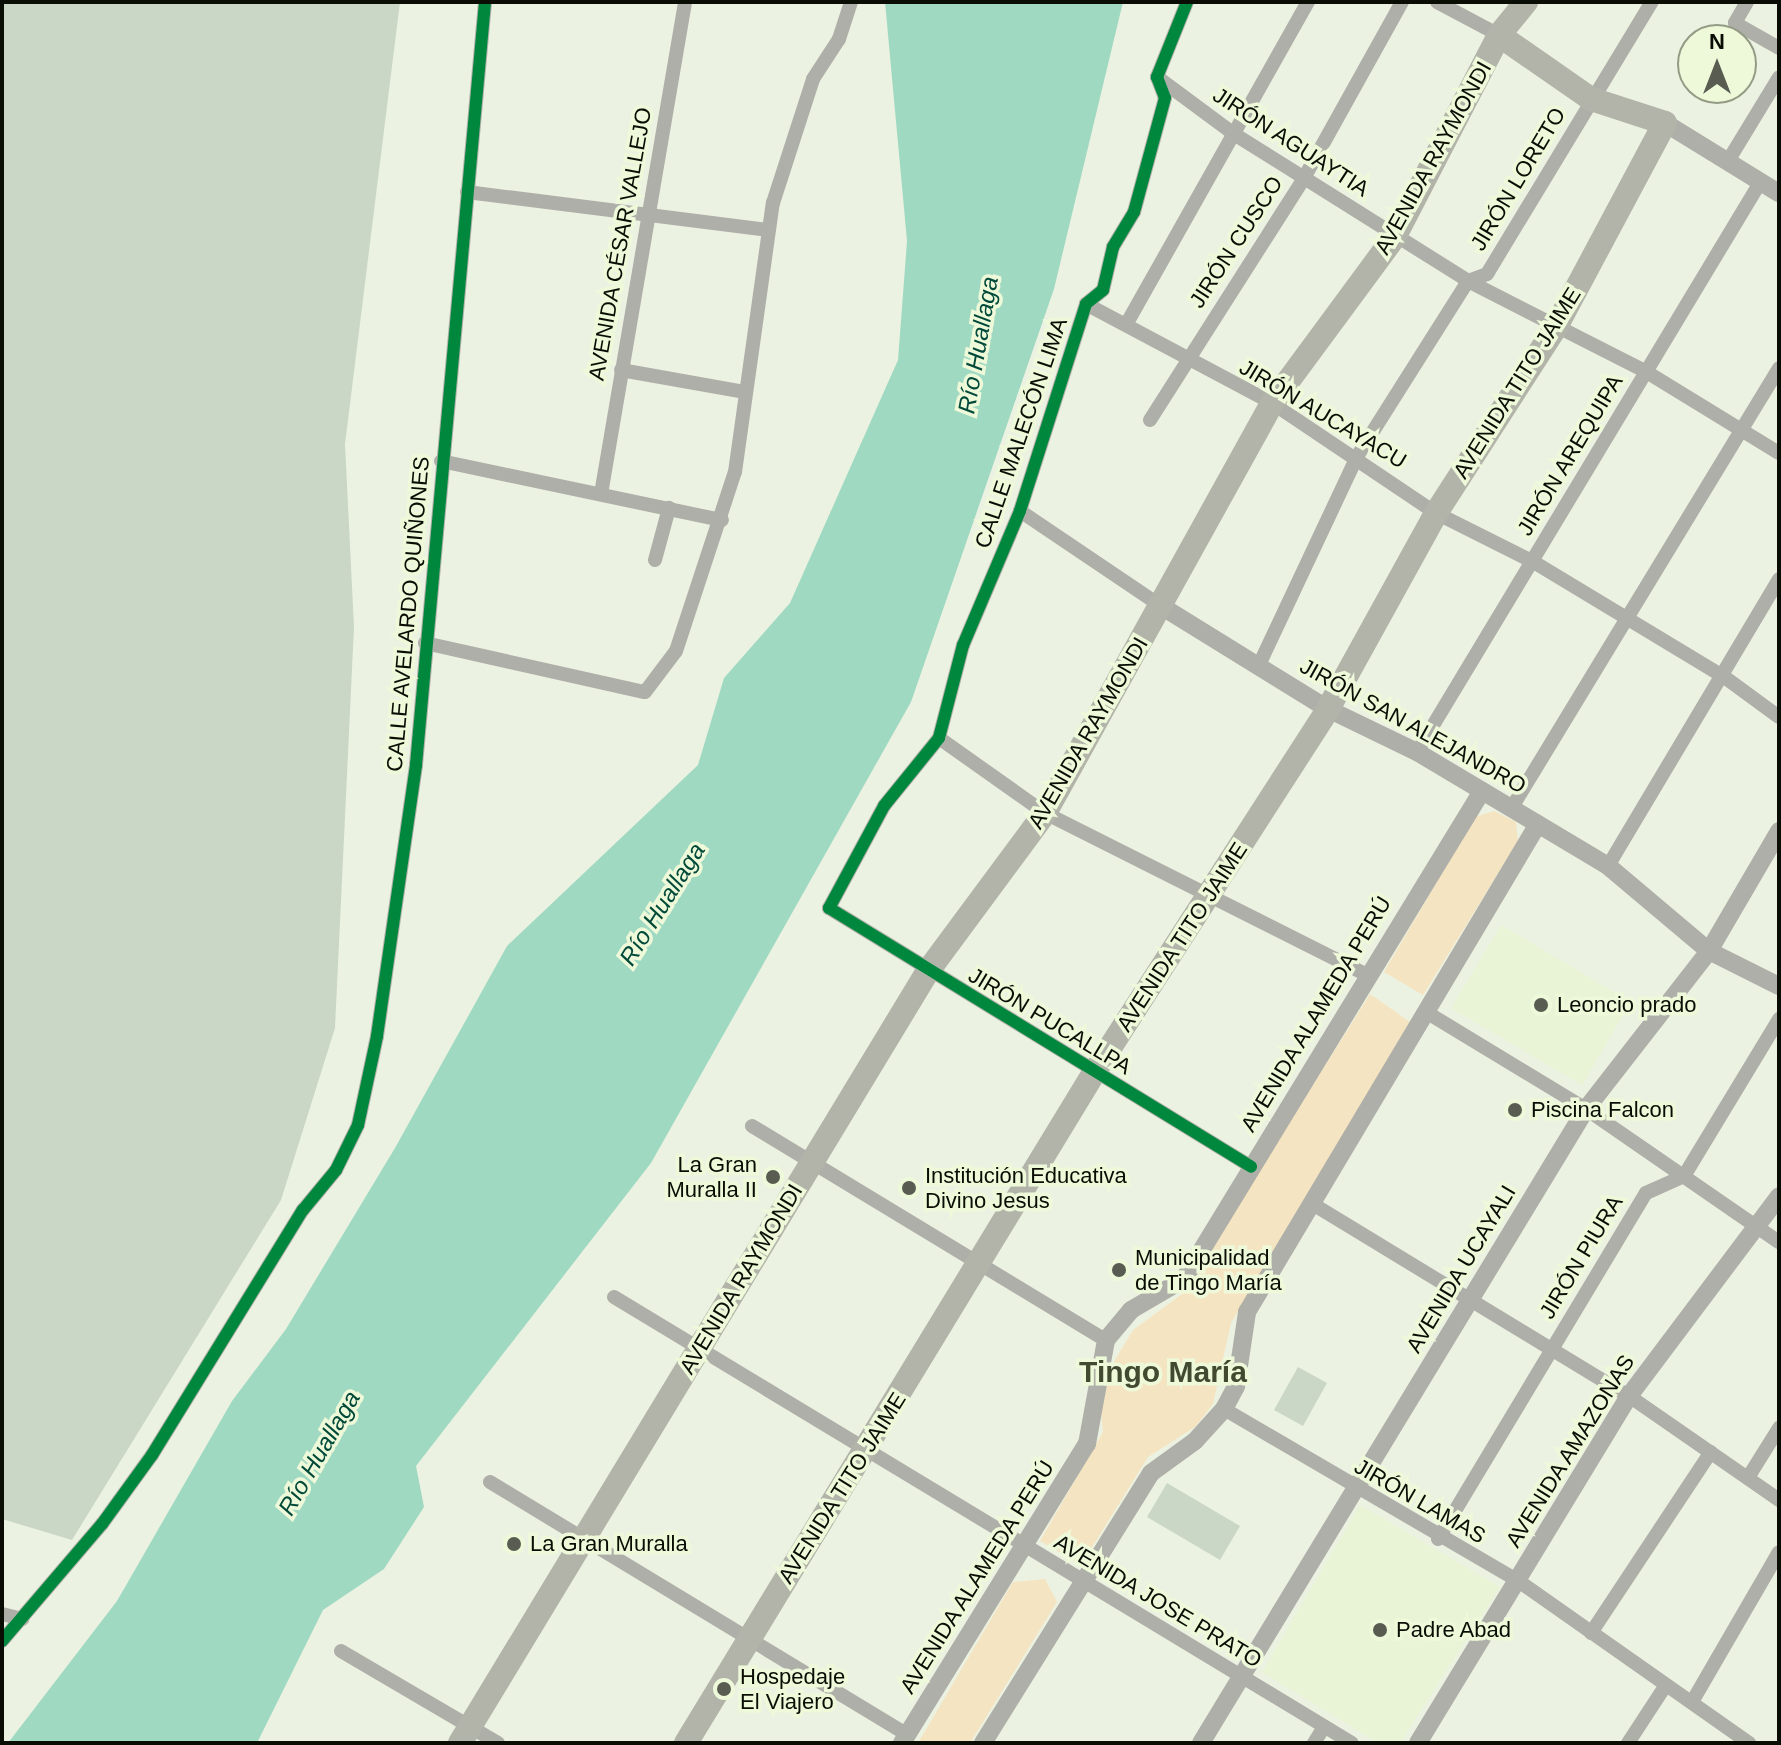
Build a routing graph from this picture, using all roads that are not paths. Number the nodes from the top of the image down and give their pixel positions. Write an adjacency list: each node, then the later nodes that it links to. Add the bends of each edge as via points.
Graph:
1 (485, 2): 21 (street, CALLE AVELARDO QUIÑONES)
2 (685, 2): 23 (street, AVENIDA CÉSAR VALLEJO)
3 (851, 2): 24 (street, via 839,39 813,79)
4 (1187, 2): 13 (street, CALLE MALECÓN LIMA)
5 (1307, 2): 17 (street)
6 (1402, 2): 19 (street, JIRÓN CUSCO)
7 (1437, 2): 11 (street)
8 (1526, 2): 11 (highway, AVENIDA RAYMONDI)
9 (1652, 2): 15 (street, JIRÓN LORETO)
10 (1747, 2): 12 (street, via 1735,23)
11 (1499, 35): 15 (highway); 25 (highway, AVENIDA RAYMONDI)
12 (1779, 48)
13 (1157, 77): 17 (street, JIRÓN AGUAYTIA); 27 (street, CALLE MALECÓN LIMA, via 1165,98 1134,212 1113,247 1103,290)
14 (1779, 77): 18 (street)
15 (1591, 99): 16 (highway); 26 (street, JIRÓN LORETO, via 1487,274)
16 (1665, 123): 18 (street); 29 (highway, AVENIDA TITO JAIME)
17 (1234, 134): 19 (street, JIRÓN AGUAYTIA); 28 (street)
18 (1728, 161): 20 (street)
19 (1304, 178): 25 (street, JIRÓN AGUAYTIA); 30 (street, JIRÓN CUSCO)
20 (1761, 181): 22 (street); 33 (street, JIRÓN AREQUIPA)
21 (467, 192): 23 (street); 40 (street, CALLE AVELARDO QUIÑONES)
22 (1779, 193)
23 (647, 211): 24 (street); 32 (street, AVENIDA CÉSAR VALLEJO)
24 (768, 230): 34 (street)
25 (1395, 236): 26 (street, JIRÓN AGUAYTIA); 35 (highway, AVENIDA RAYMONDI)
26 (1468, 281): 29 (street, JIRÓN AGUAYTIA); 39 (street, JIRÓN LORETO)
27 (1086, 304): 28 (street, JIRÓN AUCAYACU); 43 (street, CALLE MALECÓN LIMA)
28 (1127, 323): 30 (street, JIRÓN AUCAYACU)
29 (1557, 325): 33 (street, JIRÓN AGUAYTIA); 44 (highway, AVENIDA TITO JAIME)
30 (1187, 360): 35 (street, JIRÓN AUCAYACU); 36 (street, JIRÓN CUSCO)
31 (1779, 368): 37 (street)
32 (621, 370): 34 (street); 41 (street, AVENIDA CÉSAR VALLEJO)
33 (1645, 371): 37 (street, JIRÓN AGUAYTIA); 47 (street, JIRÓN AREQUIPA)
34 (744, 392): 45 (street)
35 (1272, 403): 39 (street, JIRÓN AUCAYACU); 49 (highway, AVENIDA RAYMONDI)
36 (1150, 420)
37 (1739, 429): 38 (street, JIRÓN AGUAYTIA); 50 (street)
38 (1779, 453)
39 (1358, 455): 44 (street, JIRÓN AUCAYACU); 52 (street, JIRÓN LORETO)
40 (441, 461): 41 (street); 51 (street, CALLE AVELARDO QUIÑONES)
41 (601, 494): 42 (street)
42 (669, 508): 45 (street); 46 (street)
43 (1020, 511): 49 (street, JIRÓN SAN ALEJANDRO); 56 (street, CALLE MALECÓN LIMA, via 963,645)
44 (1436, 513): 47 (street, JIRÓN AUCAYACU); 54 (highway, AVENIDA TITO JAIME)
45 (722, 520): 51 (street, via 676,651 645,692)
46 (655, 560)
47 (1532, 561): 50 (street, JIRÓN AUCAYACU); 57 (street, JIRÓN AREQUIPA)
48 (1779, 579): 53 (street)
49 (1161, 606): 52 (street, JIRÓN SAN ALEJANDRO); 60 (highway, AVENIDA RAYMONDI)
50 (1626, 617): 53 (street, JIRÓN AUCAYACU); 59 (street)
51 (425, 643): 104 (street, CALLE AVELARDO QUIÑONES, via 416,765 365,1095 336,1170 303,1210 152,1455)
52 (1259, 665): 54 (street, JIRÓN SAN ALEJANDRO)
53 (1723, 676): 55 (street, JIRÓN AUCAYACU); 63 (street)
54 (1328, 709): 57 (street, JIRÓN SAN ALEJANDRO); 64 (highway, AVENIDA TITO JAIME)
55 (1779, 717)
56 (939, 738): 60 (street); 65 (street, CALLE MALECÓN LIMA, via 884,806)
57 (1417, 752): 58 (street, JIRÓN SAN ALEJANDRO)
58 (1482, 791): 59 (street, JIRÓN SAN ALEJANDRO); 68 (street, AVENIDA ALAMEDA PERÚ)
59 (1511, 809): 61 (street, JIRÓN SAN ALEJANDRO)
60 (1045, 813): 64 (street); 67 (highway, AVENIDA RAYMONDI)
61 (1538, 824): 63 (street, JIRÓN SAN ALEJANDRO); 70 (street)
62 (1779, 831): 66 (street, AVENIDA UCAYALI)
63 (1608, 866): 66 (street, JIRÓN SAN ALEJANDRO)
64 (1210, 894): 68 (street); 72 (highway, AVENIDA TITO JAIME)
65 (829, 908): 67 (street, JIRÓN PUCALLPA)
66 (1709, 951): 69 (street, JIRÓN SAN ALEJANDRO); 73 (street, AVENIDA UCAYALI)
67 (928, 971): 72 (street, JIRÓN PUCALLPA); 75 (highway, AVENIDA RAYMONDI)
68 (1367, 975): 76 (street, AVENIDA ALAMEDA PERÚ)
69 (1779, 986)
70 (1426, 1012): 73 (street); 79 (street)
71 (1779, 1019): 77 (street)
72 (1095, 1071): 76 (street, JIRÓN PUCALLPA); 82 (highway, AVENIDA TITO JAIME)
73 (1586, 1109): 77 (street); 84 (street, AVENIDA UCAYALI)
74 (752, 1126): 75 (street)
75 (813, 1162): 82 (street); 86 (highway, AVENIDA RAYMONDI)
76 (1251, 1167): 85 (street, AVENIDA ALAMEDA PERÚ, via 1184,1279 1131,1310)
77 (1684, 1176): 80 (street); 87 (street, JIRÓN PIURA, via 1646,1193)
78 (1779, 1196): 80 (street, AVENIDA AMAZONAS)
79 (1311, 1203): 84 (street); 89 (street, via 1247,1312 1236,1386)
80 (1759, 1229): 81 (street); 88 (street, AVENIDA AMAZONAS)
81 (1779, 1242)
82 (980, 1261): 85 (street); 91 (highway, AVENIDA TITO JAIME)
83 (614, 1297): 86 (street, AVENIDA JOSE PRATO)
84 (1470, 1300): 87 (street); 95 (street, AVENIDA UCAYALI)
85 (1106, 1340): 99 (street, AVENIDA ALAMEDA PERÚ, via 1087,1444)
86 (699, 1349): 91 (street, AVENIDA JOSE PRATO); 98 (highway, AVENIDA RAYMONDI)
87 (1551, 1349): 88 (street); 97 (street, JIRÓN PIURA)
88 (1629, 1396): 92 (street); 101 (street, AVENIDA AMAZONAS)
89 (1224, 1409): 95 (street, JIRÓN LAMAS); 102 (street, via 1195,1441 1151,1473)
90 (1779, 1428): 93 (street)
91 (867, 1450): 99 (street, AVENIDA JOSE PRATO); 106 (highway, AVENIDA TITO JAIME)
92 (1711, 1452): 93 (street); 105 (street)
93 (1749, 1476): 96 (street)
94 (490, 1482): 98 (street)
95 (1355, 1490): 97 (street, JIRÓN LAMAS); 109 (street, AVENIDA UCAYALI)
96 (1779, 1500)
97 (1438, 1539): 101 (street, JIRÓN LAMAS)
98 (584, 1540): 106 (street); 113 (highway, AVENIDA RAYMONDI)
99 (1025, 1546): 102 (street, AVENIDA JOSE PRATO); 114 (street, AVENIDA ALAMEDA PERÚ)
100 (1779, 1552): 111 (street)
101 (1517, 1580): 105 (street, JIRÓN LAMAS); 121 (street, AVENIDA AMAZONAS)
102 (1082, 1581): 109 (street, AVENIDA JOSE PRATO); 117 (street)
103 (2, 1614): 104 (street)
104 (22, 1619): 107 (street, CALLE AVELARDO QUIÑONES)
105 (1591, 1633): 110 (street, JIRÓN LAMAS)
106 (748, 1639): 114 (street); 116 (highway, AVENIDA TITO JAIME)
107 (2, 1641)
108 (341, 1651): 113 (street)
109 (1241, 1677): 112 (street, AVENIDA JOSE PRATO); 118 (street, AVENIDA UCAYALI)
110 (1666, 1685): 111 (street, JIRÓN LAMAS); 122 (street)
111 (1692, 1702): 123 (street, JIRÓN LAMAS)
112 (1324, 1727): 119 (street); 120 (street, AVENIDA JOSE PRATO)
113 (466, 1735): 115 (street)
114 (905, 1739)
115 (498, 1743)
116 (686, 1743)
117 (983, 1743)
118 (1201, 1743)
119 (1314, 1743)
120 (1352, 1743)
121 (1418, 1743)
122 (1628, 1743)
123 (1749, 1743)

